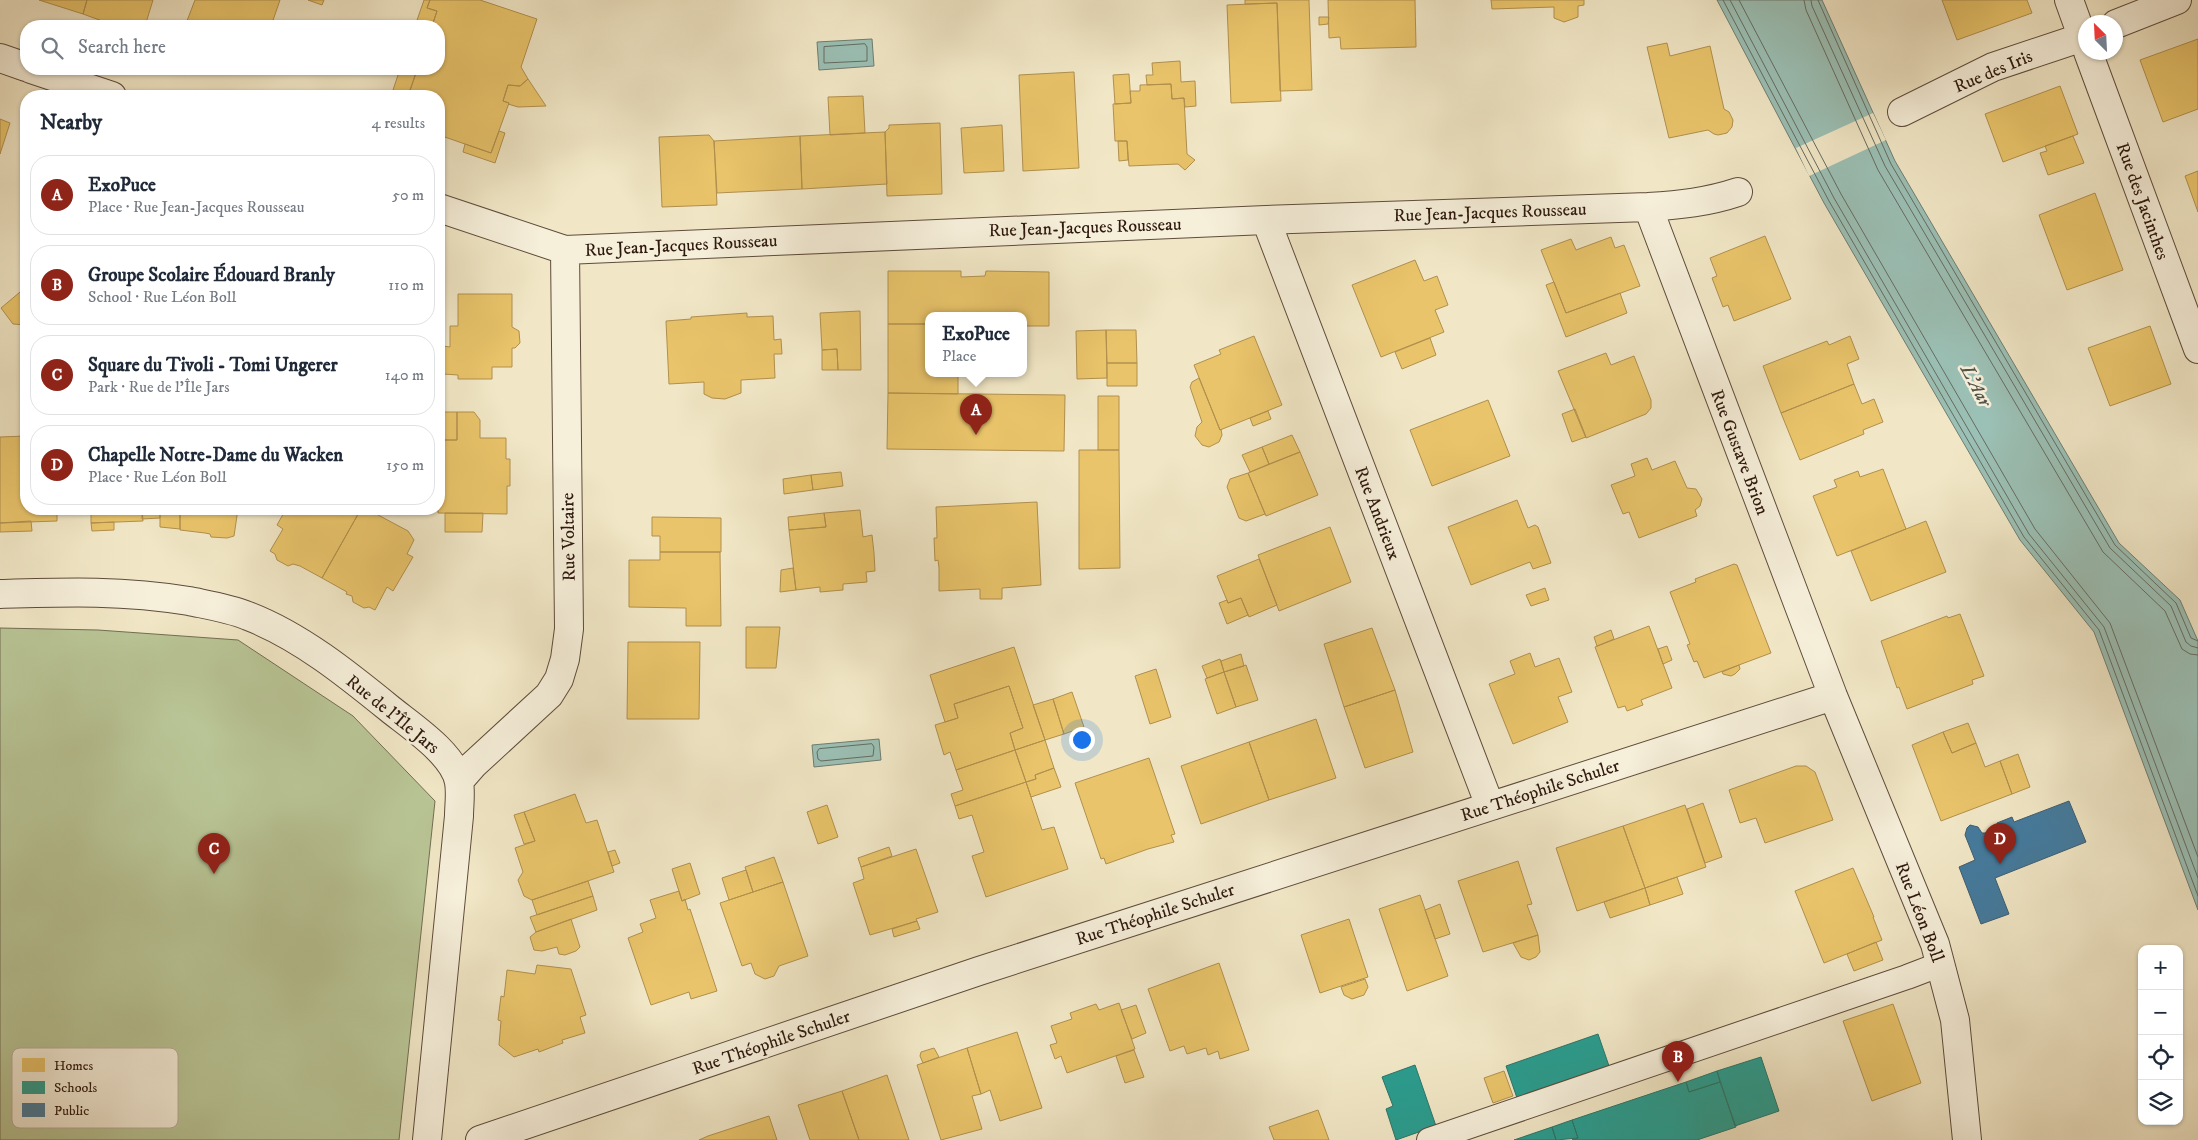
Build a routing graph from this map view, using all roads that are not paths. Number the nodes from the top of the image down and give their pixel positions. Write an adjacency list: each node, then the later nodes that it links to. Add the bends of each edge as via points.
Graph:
1 (2069, 0): 4 (street, Rue des Jacinthes)
2 (2177, 0): 3 (street)
3 (2123, 21)
4 (2078, 24)
5 (2078, 45): 11 (street, Rue des Iris, via 1993,66)
6 (0, 58): 8 (street)
7 (2091, 60): 17 (street, Rue des Jacinthes)
8 (20, 65)
9 (49, 75): 10 (street)
10 (94, 90)
11 (1902, 112)
12 (1738, 192): 13 (street, Rue Jean-Jacques Rousseau, via 1702,202)
13 (1648, 207): 15 (street, Rue Jean-Jacques Rousseau); 19 (street, Rue Gustave Brion)
14 (445, 210): 16 (street, Rue Jean-Jacques Rousseau)
15 (1266, 220): 16 (street, Rue Jean-Jacques Rousseau); 21 (street, Rue Andrieux)
16 (565, 250): 20 (street, Rue Voltaire, via 569,629 565,659 559,679 549,695)
17 (2198, 349)
18 (0, 594): 20 (street, Rue de l'Île Jars, via 145,594 208,604 247,616 290,637 368,691 434,745 450,763)
19 (1833, 696): 21 (street, Rue Théophile Schuler); 22 (street, Rue Léon Boll, via 1935,944)
20 (459, 782): 23 (street, Rue de l'Île Jars, via 459,816)
21 (1490, 806): 24 (street, Rue Théophile Schuler, via 979,971)
22 (1940, 964): 25 (lane); 26 (street, Rue Léon Boll, via 1955,1020)
23 (427, 1140)
24 (480, 1140)
25 (1429, 1140)
26 (1967, 1140)

